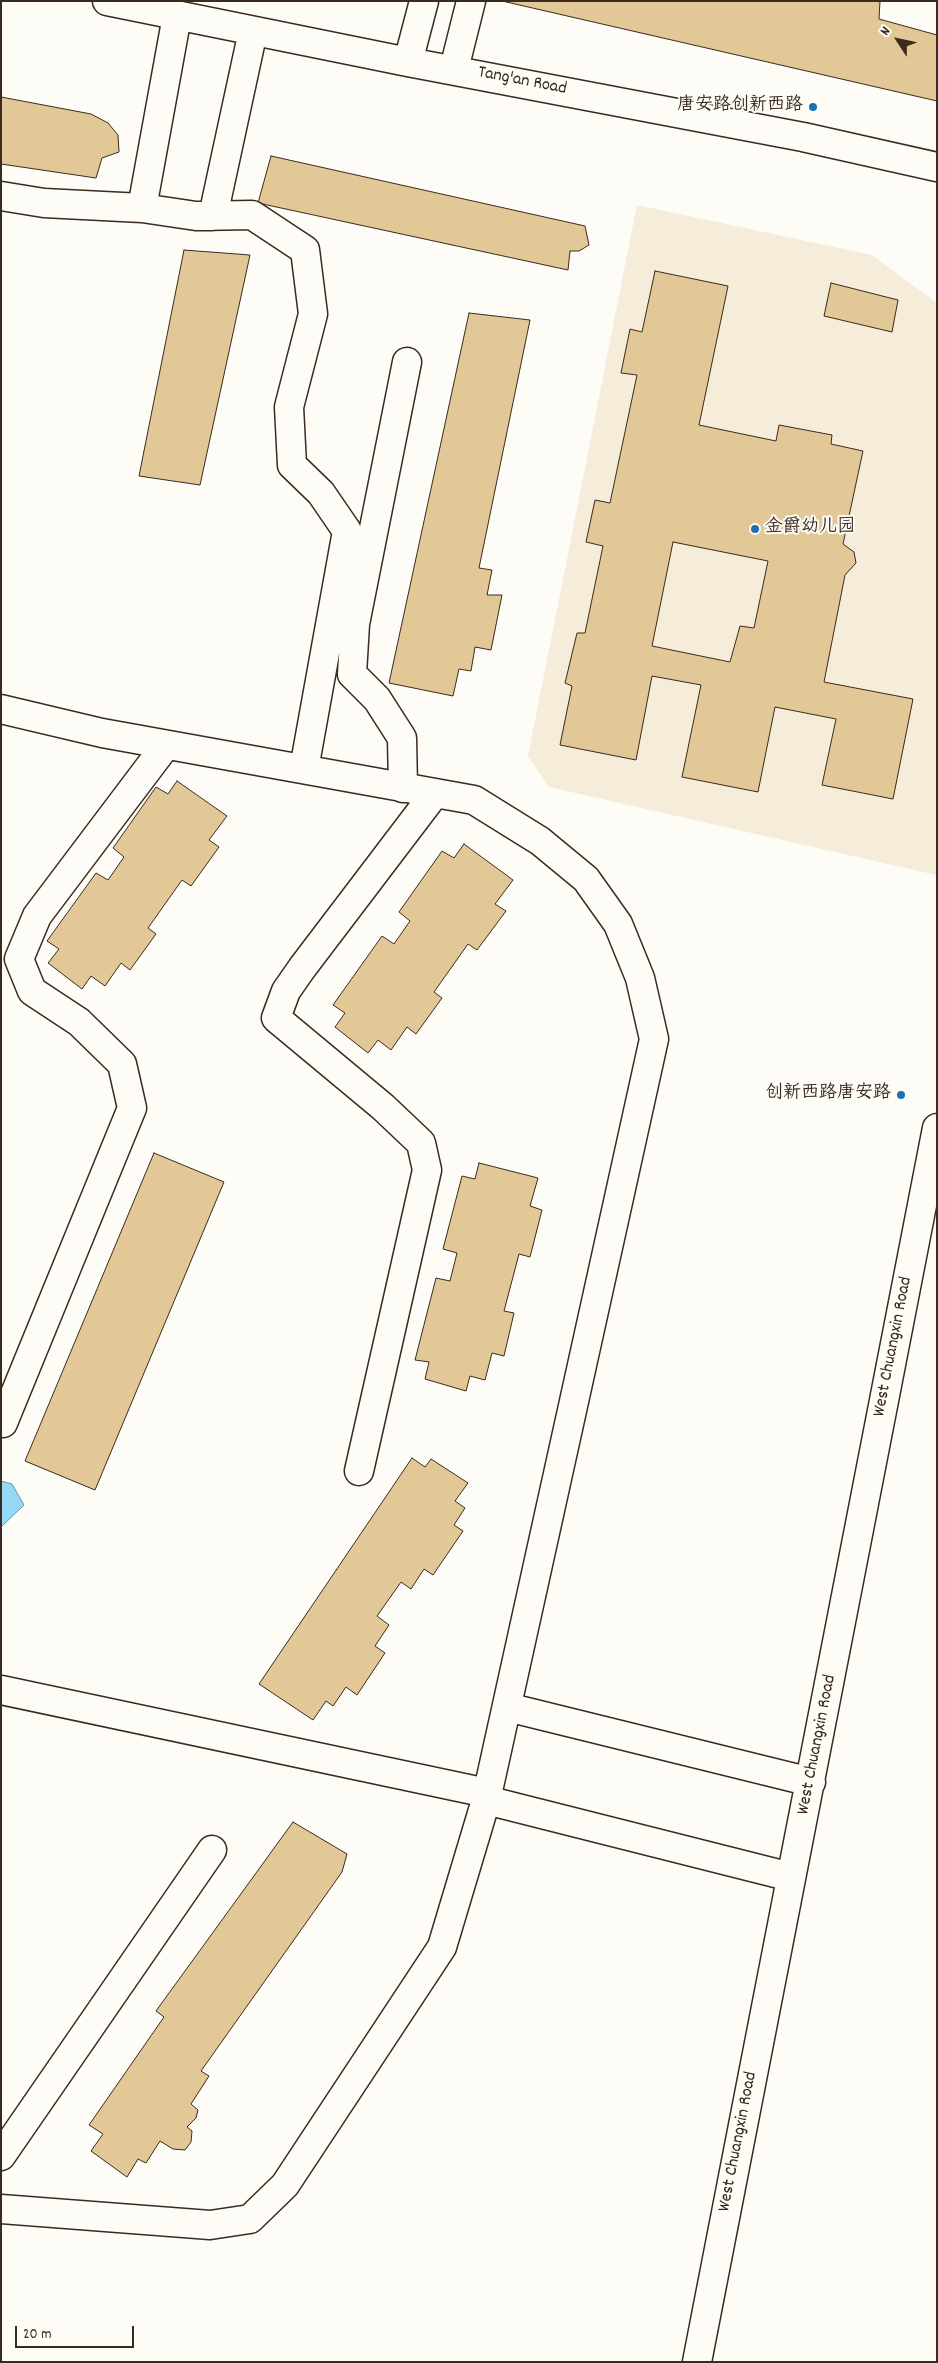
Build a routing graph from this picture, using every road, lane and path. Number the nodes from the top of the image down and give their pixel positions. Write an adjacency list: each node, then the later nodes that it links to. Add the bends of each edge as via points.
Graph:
1 (107, 1): 4 (street, Tang'an Road)
2 (424, 1): 6 (street)
3 (471, 1): 7 (street)
4 (177, 16): 5 (street, Tang'an Road); 10 (street)
5 (253, 31): 6 (street, Tang'an Road); 11 (street)
6 (408, 62): 7 (street, Tang'an Road)
7 (454, 69): 8 (street, Tang'an Road, via 793,135)
8 (937, 167)
9 (1, 196): 10 (street, via 44,203)
10 (142, 208): 11 (street)
11 (213, 216): 15 (street, via 252,215 305,250 312,314 289,407 292,465 321,493 347,531)
12 (407, 362): 16 (street, via 355,624 352,674 376,698 402,738)
13 (1, 708): 14 (street)
14 (166, 745): 15 (street); 19 (street, via 37,916 19,959 32,991 79,1022 122,1064 132,1108)
15 (304, 769): 16 (street)
16 (403, 788): 17 (street)
17 (435, 793): 20 (street, via 302,968 286,991 276,1018 421,1143 427,1170); 22 (street, via 474,800 540,841 586,879 618,924 640,978 654,1040)
18 (937, 1128): 23 (street, West Chuangxin Road)
19 (3, 1424)
20 (359, 1471)
21 (1, 1690): 24 (street)
22 (507, 1707): 23 (street); 24 (street)
23 (811, 1782): 26 (street, West Chuangxin Road)
24 (487, 1797): 26 (street); 28 (street, via 442,1947 285,2185 250,2219 210,2225)
25 (212, 1850): 27 (street)
26 (791, 1877): 29 (street, West Chuangxin Road)
27 (1, 2156)
28 (1, 2210)
29 (696, 2362)

